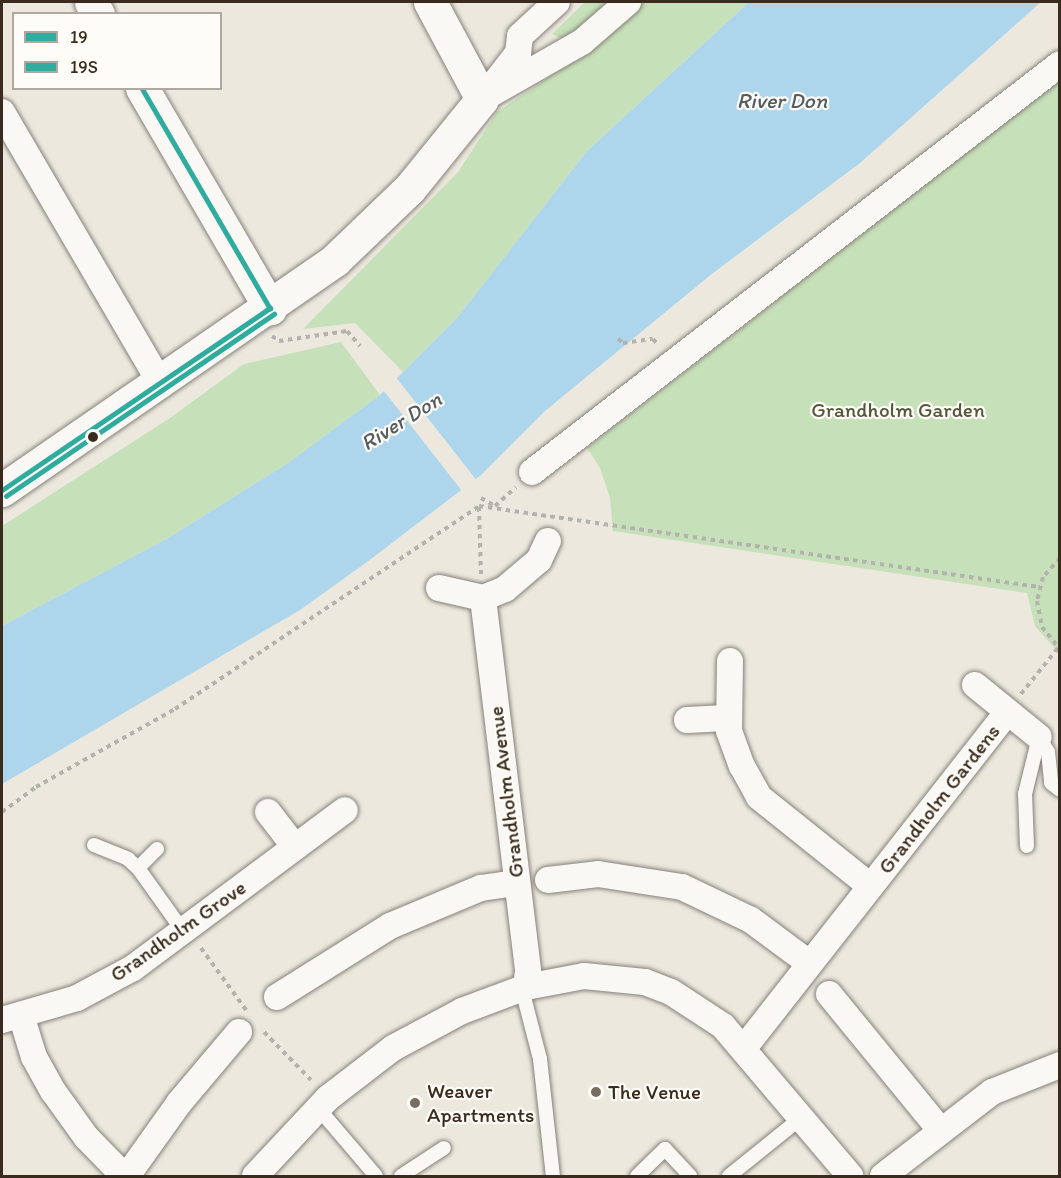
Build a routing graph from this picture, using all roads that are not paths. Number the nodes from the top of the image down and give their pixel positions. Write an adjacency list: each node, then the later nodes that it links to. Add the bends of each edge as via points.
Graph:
1 (430, 2): 6 (street)
2 (557, 2): 6 (street, via 520,36 518,53)
3 (628, 2): 6 (street, via 582,42)
4 (1059, 64): 10 (street)
5 (143, 90): 8 (street)
6 (482, 99): 8 (street, via 372,229)
7 (2, 112): 9 (street)
8 (270, 308): 9 (street)
9 (160, 382): 11 (street)
10 (532, 472)
11 (2, 490)
12 (548, 541): 14 (street, via 539,560 523,577)
13 (439, 588): 14 (street)
14 (483, 598): 30 (street, Grandholm Avenue)
15 (730, 661): 18 (street, Grandholm Gardens)
16 (975, 686): 17 (street, Grandholm Gardens)
17 (1007, 712): 20 (street, Grandholm Gardens); 31 (street, Grandholm Gardens)
18 (726, 718): 19 (street); 31 (street, Grandholm Gardens, via 742,766 759,796)
19 (687, 720)
20 (1039, 737): 21 (lane, via 1048,752 1051,783); 25 (lane, via 1024,794)
21 (1059, 790)
22 (345, 810): 26 (street, Grandholm Grove)
23 (268, 812): 26 (street)
24 (94, 845): 28 (lane, via 128,859)
25 (1027, 846)
26 (295, 847): 32 (street, Grandholm Grove)
27 (157, 849): 28 (lane)
28 (138, 868): 32 (lane)
29 (548, 880): 33 (street, via 598,874 682,887 751,920)
30 (517, 883): 34 (street, Grandholm Avenue, via 528,972); 36 (street, via 481,888 390,926)
31 (870, 886): 33 (street, Grandholm Gardens)
32 (183, 931): 37 (street, Grandholm Grove, via 133,968 76,998)
33 (809, 963): 39 (street, Grandholm Gardens)
34 (526, 987): 39 (street, via 584,976 645,982 693,1005); 41 (street, via 462,1011 393,1048); 49 (lane, via 525,1001 540,1059)
35 (829, 993): 43 (street)
36 (277, 997)
37 (11, 1018): 45 (street, Grandholm Grove, via 53,1091 86,1137)
38 (238, 1032): 45 (street)
39 (744, 1047): 42 (street)
40 (1059, 1065): 43 (street, via 992,1092)
41 (318, 1108): 46 (street); 47 (lane)
42 (802, 1117): 52 (lane); 53 (street)
43 (941, 1131): 54 (street)
44 (444, 1148): 48 (lane)
45 (125, 1176)
46 (255, 1176)
47 (376, 1176)
48 (401, 1176)
49 (553, 1176)
50 (637, 1176): 51 (lane, via 665,1149)
51 (690, 1176)
52 (729, 1176)
53 (850, 1176)
54 (883, 1176)

